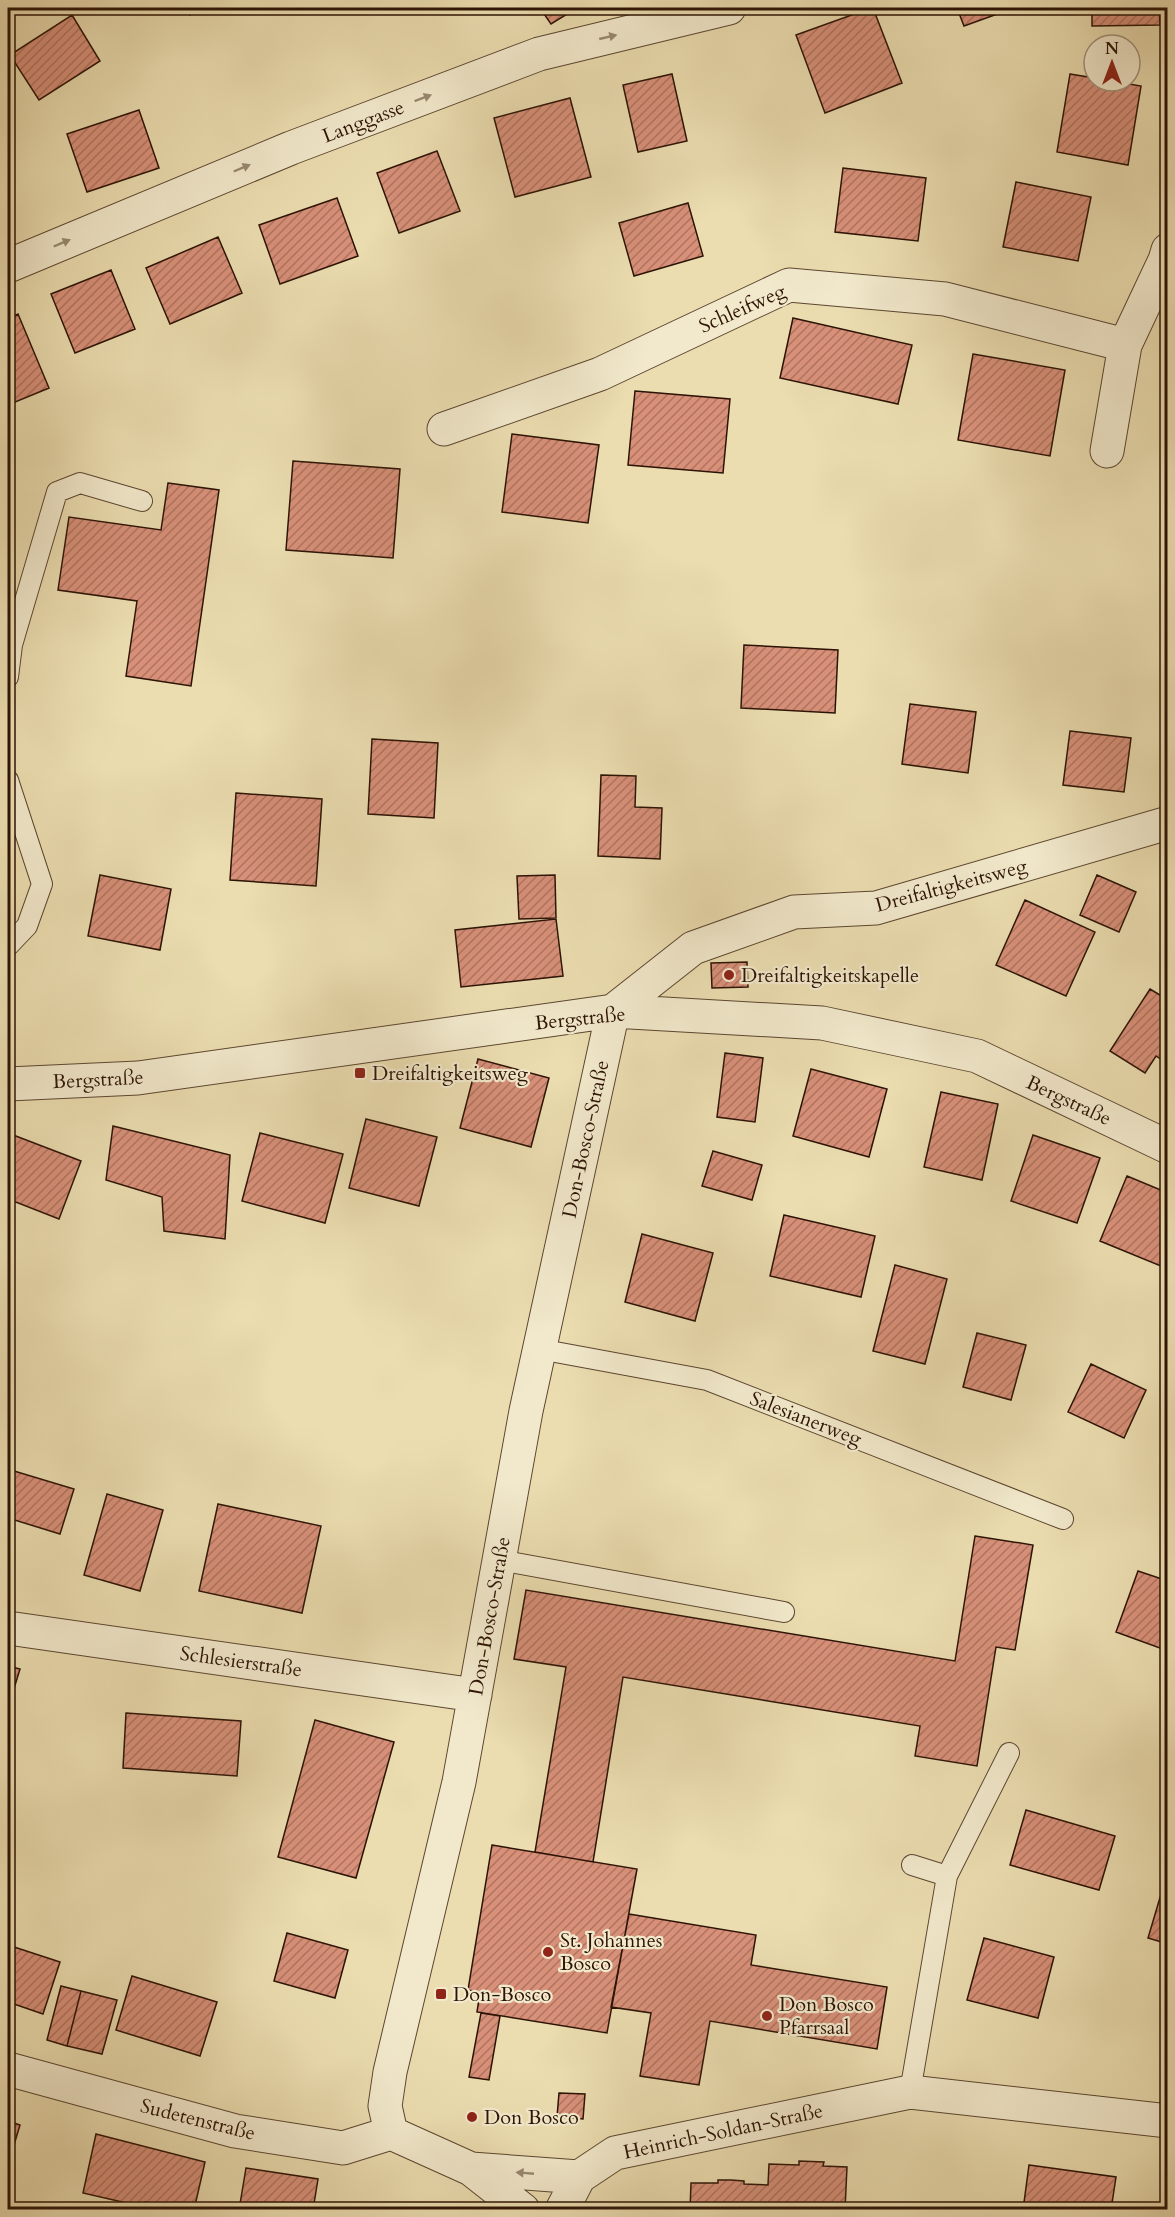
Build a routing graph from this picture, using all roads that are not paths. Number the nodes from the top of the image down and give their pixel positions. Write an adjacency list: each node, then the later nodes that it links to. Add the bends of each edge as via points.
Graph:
1 (729, 8): 3 (street, Langgasse, one-way to 1, via 291,148 539,54)
2 (1167, 250): 4 (street)
3 (8, 266)
4 (1125, 345): 5 (street, Schleifweg, via 945,299 789,285 600,374); 6 (street)
5 (444, 429)
6 (1107, 451)
7 (142, 501): 8 (lane, via 80,483 57,492 12,645)
8 (8, 678)
9 (8, 780): 11 (lane, via 42,884 27,926)
10 (1167, 823): 12 (street, Dreifaltigkeitsweg, via 876,908 795,912 693,948)
11 (8, 945)
12 (613, 1011): 13 (street, Bergstraße, via 138,1078); 14 (street, Bergstraße, via 822,1023 977,1056); 15 (street, Don-Bosco-Straße)
13 (8, 1084)
14 (1167, 1147)
15 (539, 1348): 16 (lane, Salesianerweg, via 707,1380); 17 (street, Don-Bosco-Straße)
16 (1063, 1519)
17 (499, 1560): 18 (lane); 20 (street, Don-Bosco-Straße)
18 (784, 1612)
19 (8, 1628): 20 (street, Schlesierstraße)
20 (475, 1695): 27 (street, Don-Bosco-Straße, via 459,1782 390,2072 385,2106)
21 (1009, 1753): 23 (lane)
22 (912, 1865): 23 (lane)
23 (947, 1876): 25 (lane)
24 (8, 2069): 27 (street, Sudetenstraße, via 246,2132 343,2148)
25 (910, 2092): 26 (street, Heinrich-Soldan-Straße); 29 (street, Heinrich-Soldan-Straße, via 615,2153)
26 (1167, 2121)
27 (391, 2133): 28 (street)
28 (471, 2169): 29 (street, one-way to 28); 30 (street)
29 (579, 2177): 31 (street, Heinrich-Soldan-Straße)
30 (523, 2210)
31 (562, 2210)

